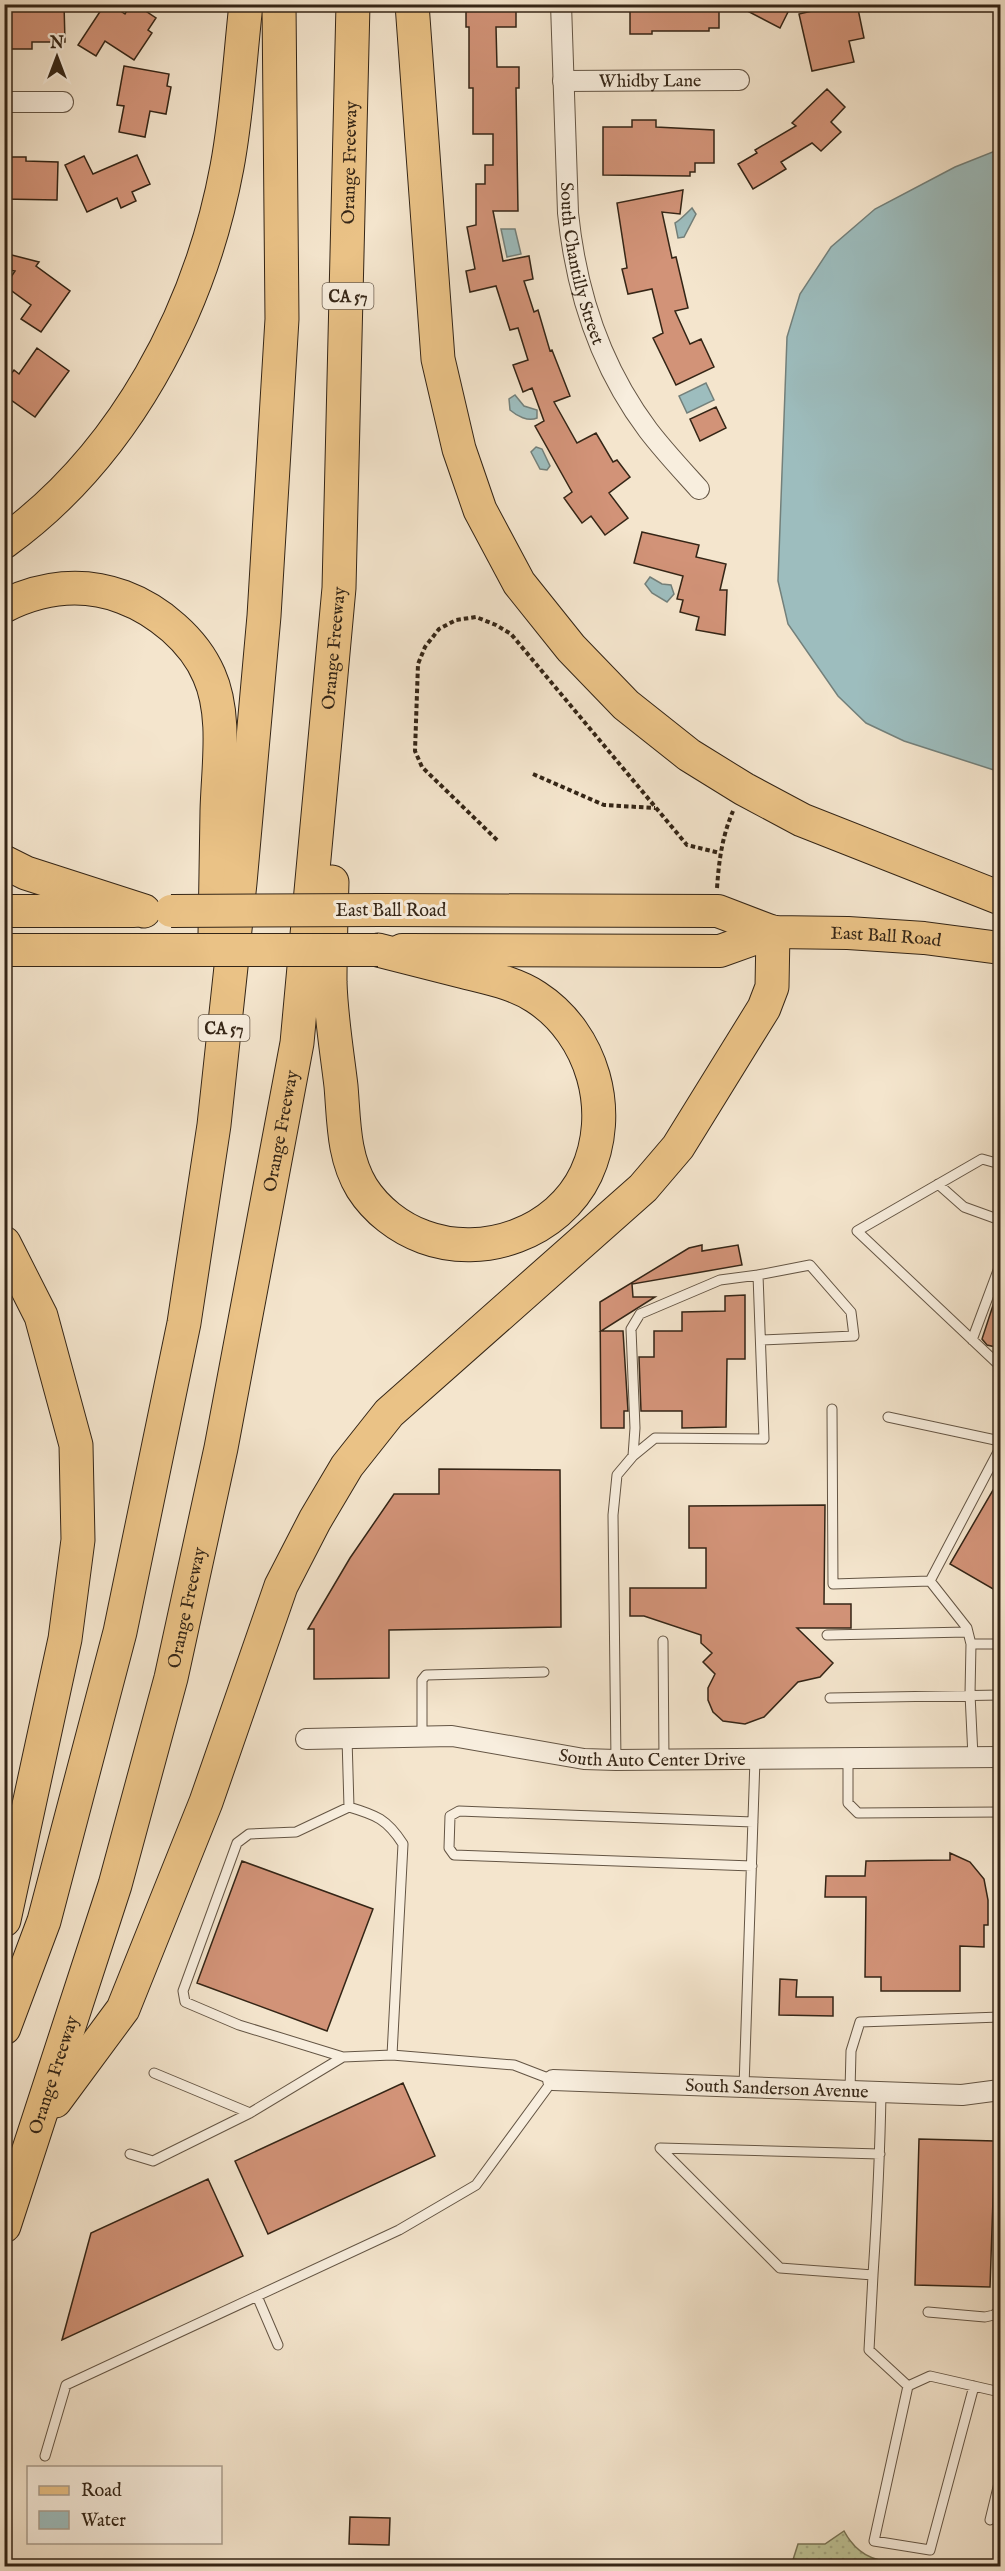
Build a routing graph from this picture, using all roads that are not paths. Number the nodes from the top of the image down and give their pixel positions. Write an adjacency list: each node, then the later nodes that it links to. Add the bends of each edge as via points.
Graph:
1 (246, 4): 11 (highway, via 227,167 210,234 166,347 129,414 63,494)
2 (279, 4): 22 (highway, CA 57, via 282,319 264,616)
3 (353, 4): 12 (highway, Orange Freeway / CA 57)
4 (412, 4): 15 (highway, via 438,359 459,449 480,510 519,583 571,648 626,705 689,755 802,820)
5 (561, 4): 7 (street, South Chantilly Street)
6 (739, 80): 7 (street, Whidby Lane)
7 (562, 81): 10 (street, South Chantilly Street, via 568,213 583,300 605,357 632,406)
8 (4, 102): 9 (street)
9 (63, 102)
10 (699, 489)
11 (4, 542)
12 (339, 588): 21 (highway, via 330,984 345,1140 352,1167 376,1206 414,1233 435,1241 480,1246 529,1230 571,1197 586,1174 597,1137 598,1099 585,1053 557,1013 513,984); 72 (highway, Orange Freeway / CA 57, via 297,1043 221,1448 171,1678 143,1782 115,1885)
13 (4, 606): 22 (highway, via 24,596 51,590 108,591 159,616 194,651 210,676 219,716)
14 (4, 862): 17 (highway, via 26,873)
15 (1000, 898)
16 (4, 911): 17 (main road, East Ball Road)
17 (158, 911): 18 (main road, East Ball Road, bridge, via 718,911)
18 (773, 932): 19 (main road, East Ball Road, via 891,936); 21 (main road, East Ball Road, via 720,951); 72 (highway, via 772,987 764,1008 678,1147 643,1188 389,1413 347,1466 281,1586 206,1802 123,2009)
19 (1000, 948)
20 (4, 950): 21 (main road, East Ball Road, bridge)
21 (378, 950)
22 (214, 1125): 62 (highway, CA 57, via 184,1323 120,1632 44,1921)
23 (1000, 1164): 24 (lane, via 982,1159)
24 (938, 1184): 25 (lane, via 964,1208); 30 (lane, via 857,1231)
25 (1000, 1220)
26 (4, 1243): 60 (highway, via 40,1316 76,1445 78,1540 65,1639)
27 (1000, 1265): 30 (lane)
28 (758, 1275): 29 (lane); 29 (lane, via 810,1265 851,1312 854,1336); 36 (lane, via 720,1280 640,1314 631,1329)
29 (761, 1340): 36 (lane, via 764,1439 655,1438)
30 (972, 1340): 31 (lane)
31 (1000, 1366)
32 (832, 1408): 37 (lane, via 833,1584)
33 (888, 1417): 34 (lane)
34 (1000, 1441)
35 (1000, 1448): 37 (lane)
36 (633, 1456): 54 (lane, via 617,1475 613,1515)
37 (930, 1581): 38 (lane)
38 (967, 1632): 39 (lane); 41 (lane)
39 (827, 1635)
40 (663, 1641): 55 (lane)
41 (971, 1644): 42 (lane); 44 (lane)
42 (1000, 1644)
43 (544, 1672): 47 (lane, via 426,1675 422,1680)
44 (970, 1694): 45 (lane); 46 (lane); 50 (lane)
45 (1000, 1695)
46 (830, 1698)
47 (422, 1737): 48 (street, South Auto Center Drive); 54 (street, South Auto Center Drive, via 452,1736 584,1759)
48 (347, 1738): 49 (street, South Auto Center Drive); 56 (lane)
49 (306, 1739)
50 (973, 1757): 51 (street, South Auto Center Drive); 52 (street, South Auto Center Drive)
51 (1000, 1757)
52 (848, 1758): 53 (street, South Auto Center Drive); 57 (lane, via 848,1803 858,1812)
53 (754, 1759): 55 (street, South Auto Center Drive); 58 (lane)
54 (616, 1760): 55 (street, South Auto Center Drive)
55 (664, 1760)
56 (349, 1807): 63 (lane, via 376,1814 393,1828 403,1844); 64 (lane, via 296,1832 249,1834 237,1843 183,1991 185,2002 239,2025)
57 (1000, 1812)
58 (753, 1822): 59 (lane); 59 (lane, via 459,1811 450,1816 449,1848 454,1855)
59 (752, 1866): 67 (lane)
60 (4, 1920)
61 (1000, 2018): 69 (lane, via 860,2022 851,2051)
62 (4, 2028)
63 (392, 2055): 64 (lane); 66 (lane, via 514,2065)
64 (343, 2057): 71 (lane)
65 (154, 2073): 71 (lane)
66 (553, 2080): 67 (street, South Sanderson Avenue); 77 (lane, via 476,2185 399,2230)
67 (744, 2087): 69 (street, South Sanderson Avenue)
68 (1000, 2090): 70 (street, South Sanderson Avenue, via 962,2095)
69 (850, 2091): 70 (street, South Sanderson Avenue)
70 (881, 2092): 74 (lane)
71 (250, 2113): 73 (lane, via 153,2161)
72 (38, 2124): 75 (highway, Orange Freeway / CA 57)
73 (130, 2154)
74 (880, 2154): 76 (lane); 76 (lane, via 660,2148 780,2268)
75 (4, 2226)
76 (873, 2275): 81 (lane, via 869,2350)
77 (257, 2296): 80 (lane); 84 (lane, via 66,2385)
78 (1000, 2310): 79 (lane, via 985,2317)
79 (928, 2312)
80 (278, 2345)
81 (908, 2386): 82 (lane, via 930,2376); 82 (lane, via 874,2541 930,2550)
82 (974, 2386): 83 (lane)
83 (1000, 2395)
84 (45, 2456)
85 (1000, 2478): 86 (lane)
86 (990, 2520)

